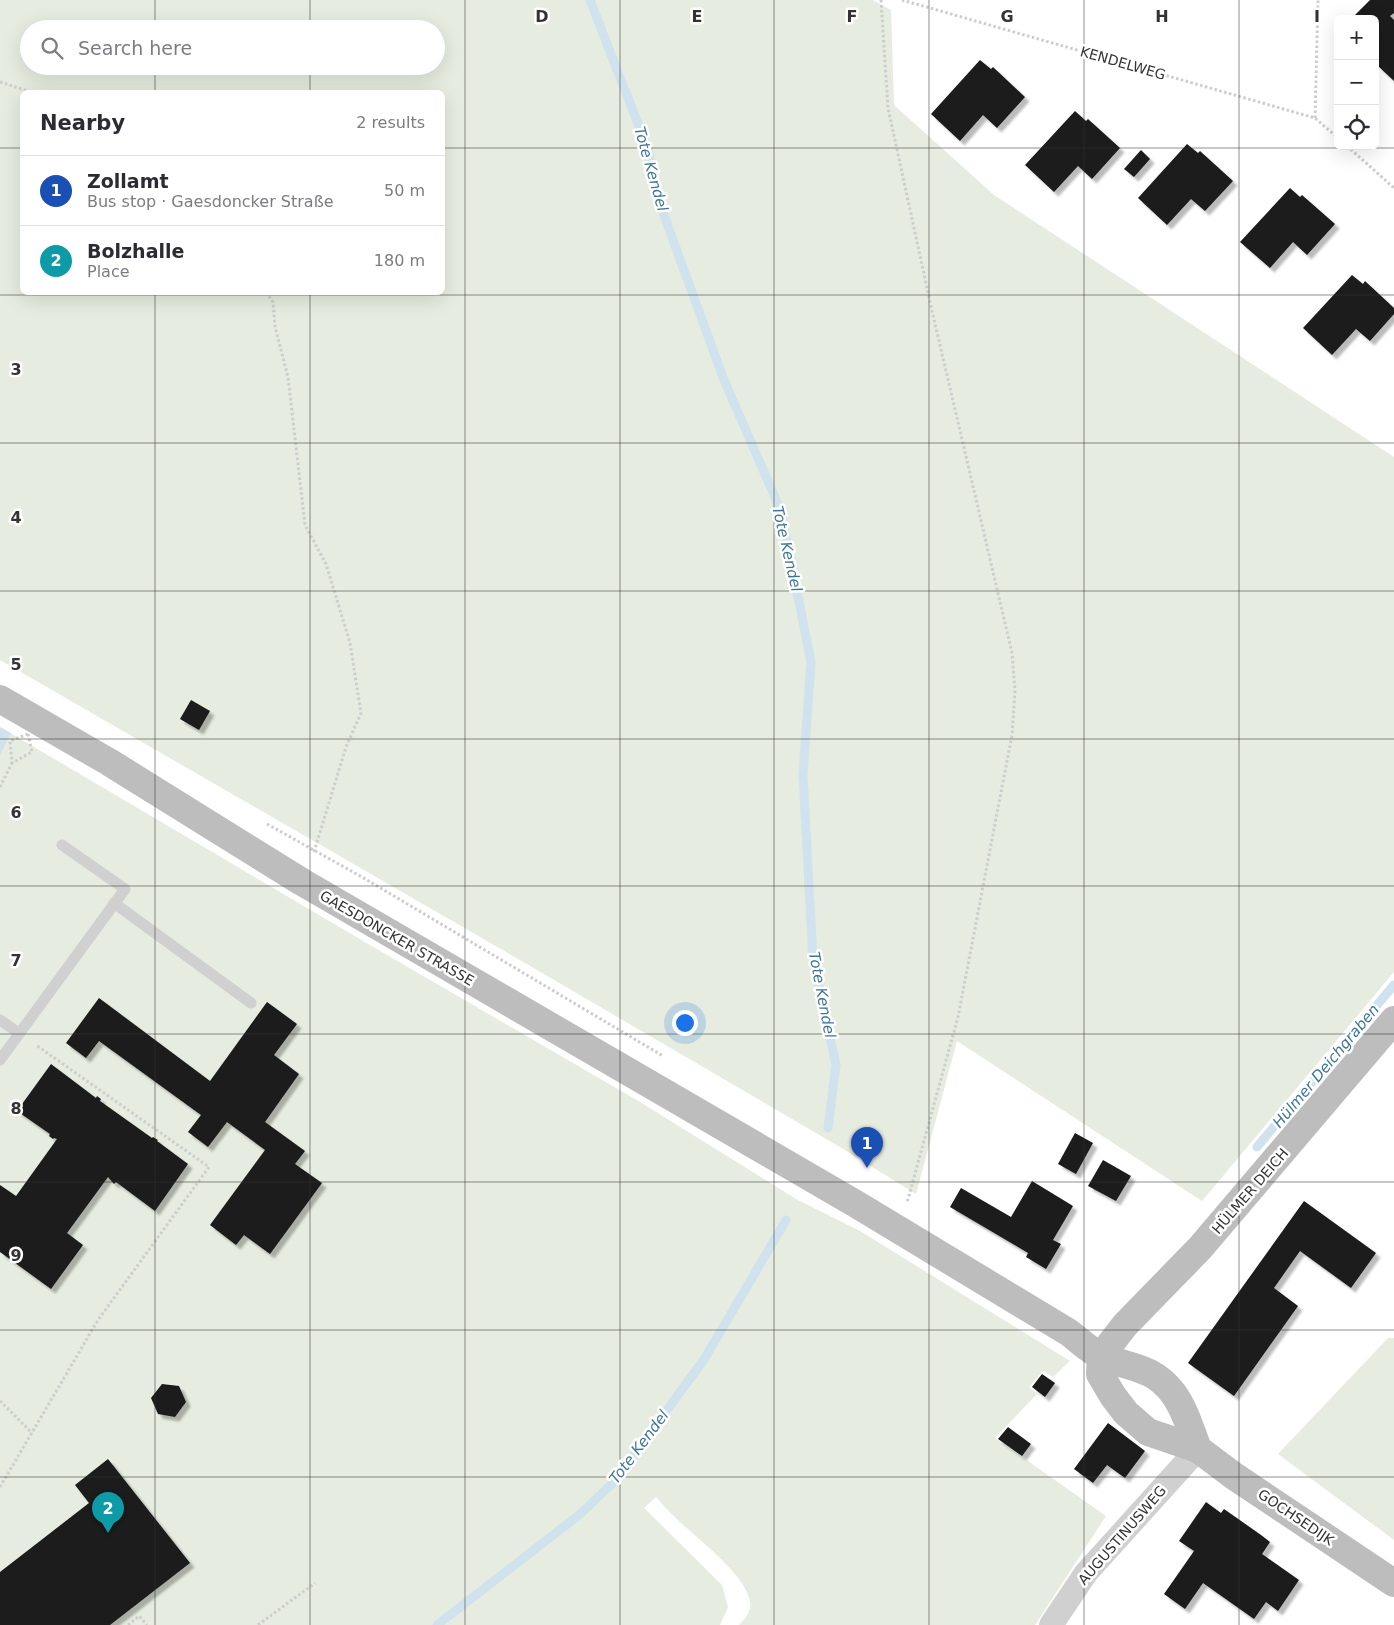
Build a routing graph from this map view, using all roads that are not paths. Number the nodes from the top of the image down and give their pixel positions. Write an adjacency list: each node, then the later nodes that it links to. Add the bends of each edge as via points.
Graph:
1 (0, 699): 9 (main road, GAESDONCKER STRASSE, via 109,762 302,882 896,1228 1068,1332)
2 (62, 845): 3 (lane, via 125,889)
3 (114, 903): 4 (lane); 7 (lane)
4 (251, 1003)
5 (0, 1020): 7 (lane)
6 (1394, 1020): 9 (main road, HÜLMER DEICH, via 1230,1214 1125,1325)
7 (19, 1033): 8 (lane)
8 (0, 1060)
9 (1101, 1356): 10 (main road, via 1143,1369 1164,1384 1181,1407); 10 (main road, GOCHSEDIJK, via 1100,1374 1126,1413 1148,1432)
10 (1198, 1449): 11 (main road, GOCHSEDIJK); 12 (street, AUGUSTINUSWEG, via 1086,1573)
11 (1394, 1583)
12 (1051, 1625)

